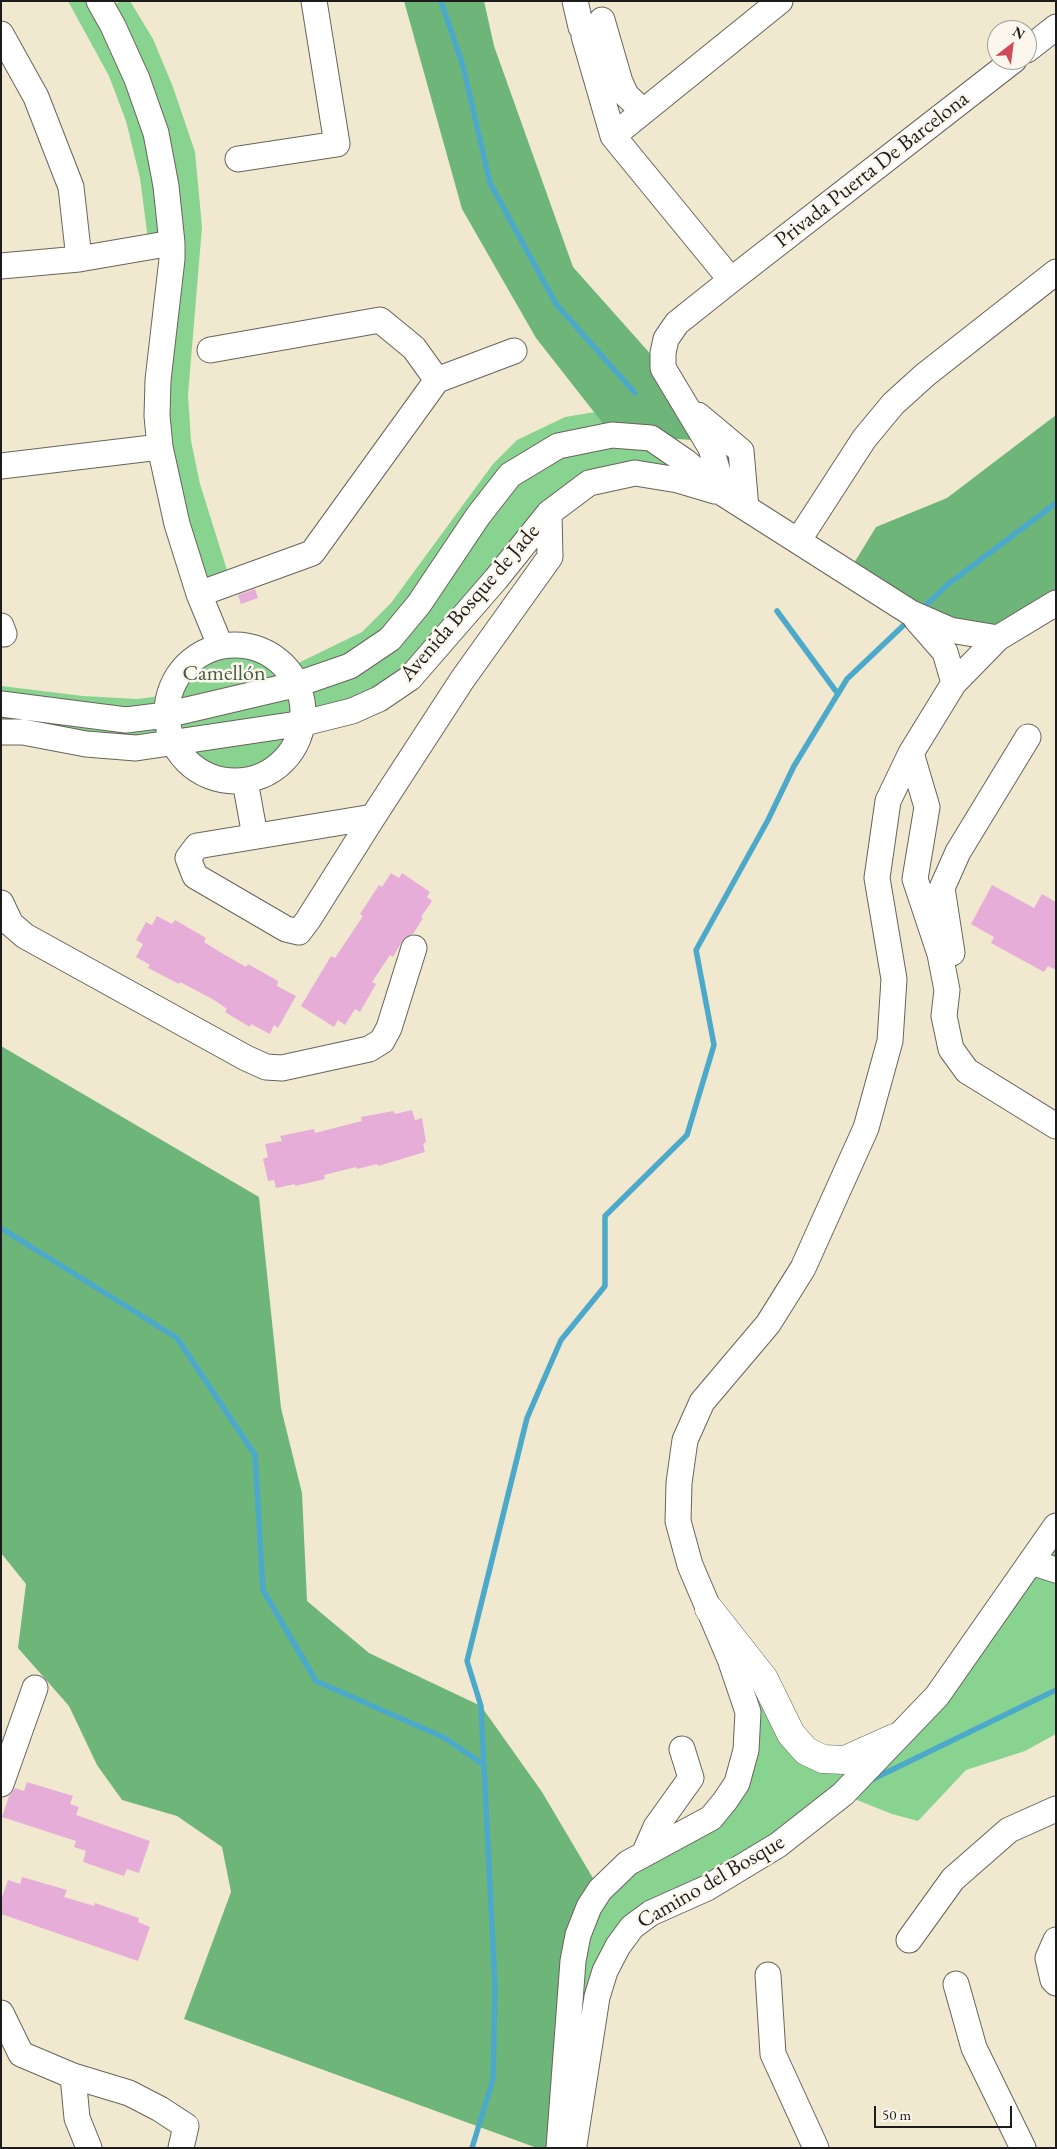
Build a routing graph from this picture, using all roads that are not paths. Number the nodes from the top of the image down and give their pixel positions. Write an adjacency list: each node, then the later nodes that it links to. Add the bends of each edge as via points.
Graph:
1 (314, 1): 11 (street, via 337,144)
2 (780, 1): 9 (street)
3 (108, 4): 12 (street, via 156,133)
4 (588, 13): 9 (street, via 626,95); 10 (street)
5 (1056, 27): 7 (street)
6 (1, 34): 13 (street, via 36,97 71,188)
7 (1037, 42)
8 (1001, 70): 16 (street, Privada Puerta De Barcelona)
9 (643, 111): 10 (street)
10 (613, 136): 16 (street)
11 (238, 159)
12 (172, 243): 13 (street); 21 (street, via 157,399)
13 (79, 259): 14 (street)
14 (1, 266)
15 (1056, 272): 26 (street, via 892,404 864,439)
16 (731, 280): 20 (street, Privada Puerta De Barcelona, via 677,323 666,339 663,368)
17 (210, 350): 19 (street, via 380,320 414,348)
18 (514, 351): 19 (street)
19 (437, 380): 27 (street, via 312,553)
20 (685, 404): 23 (street, Privada Puerta De Barcelona, via 693,440); 24 (street, Privada Puerta De Barcelona, via 741,451)
21 (160, 447): 22 (street); 27 (street, via 177,524)
22 (1, 466)
23 (724, 494): 24 (street, Avenida Bosque de Jade); 25 (street, Avenida Bosque de Jade, via 678,480 635,473 589,483); 33 (street, Avenida Bosque de Jade, via 651,438 612,434 558,446 510,475 478,516 419,604 390,639 350,666)
24 (746, 508): 26 (street, Avenida Bosque de Jade)
25 (548, 513): 36 (street, Avenida Bosque de Jade, via 410,678 379,699); 42 (street, via 550,557 462,680)
26 (798, 541): 29 (street, Avenida Bosque de Jade)
27 (199, 594): 31 (street)
28 (1056, 603): 30 (street)
29 (911, 613): 30 (street, Avenida Bosque de Jade, via 950,630); 32 (street, Avenida Bosque de Jade, via 945,652)
30 (998, 638): 32 (street)
31 (220, 645): 33 (street, via 251,646 279,660); 35 (street, via 191,659 172,684)
32 (954, 683): 40 (street)
33 (298, 684): 35 (street, Avenida Bosque de Jade); 36 (street)
34 (1, 704): 35 (street, Avenida Bosque de Jade, via 126,720)
35 (166, 716): 39 (street)
36 (304, 723): 39 (street, Avenida Bosque de Jade); 41 (street, via 290,755 263,776)
37 (1, 732): 39 (street, Avenida Bosque de Jade, via 24,732 86,744 136,748)
38 (1028, 737): 46 (street, via 958,852 942,888 953,961)
39 (173, 743): 41 (street, via 196,770 229,781)
40 (912, 753): 46 (street, via 927,806 915,879 940,954); 51 (street, via 888,801 878,878 894,979 890,1042 866,1128 803,1268 768,1324 702,1402 686,1440 679,1483 678,1521 690,1566)
41 (245, 781): 43 (street)
42 (373, 816): 43 (street); 43 (street, via 299,932 286,929 195,876 188,858 197,846)
43 (255, 836)
44 (1, 902): 45 (street, via 11,924 25,936 266,1067 282,1068 330,1058 369,1049 382,1041 390,1028)
45 (414, 948)
46 (947, 990): 47 (street, via 944,1016 951,1049 967,1071)
47 (1056, 1126)
48 (1056, 1526): 49 (street, Camino del Bosque)
49 (1031, 1562): 50 (street); 53 (street, Camino del Bosque, via 937,1696)
50 (1056, 1570)
51 (708, 1609): 53 (main road, via 764,1679 791,1734 806,1751 823,1759 845,1760); 57 (street, via 748,1712 746,1750 737,1783 711,1818)
52 (35, 1688): 55 (street)
53 (894, 1738): 68 (street, Camino del Bosque, via 842,1794 778,1846 708,1888 651,1913 632,1927 618,1946 597,1997)
54 (682, 1749): 57 (street, via 691,1778 656,1827)
55 (1, 1784)
56 (1056, 1809): 58 (street, via 1009,1830 953,1880)
57 (645, 1852): 67 (street, via 628,1863 600,1890 589,1906 578,1935 573,1961)
58 (909, 1940)
59 (1056, 1940): 61 (street, via 1048,1958)
60 (768, 1975): 69 (street, via 773,2054)
61 (1056, 1983)
62 (956, 1984): 70 (street, via 974,2048)
63 (1, 2013): 64 (street, via 21,2054)
64 (73, 2076): 65 (street, via 77,2118); 66 (street, via 129,2093 186,2126)
65 (89, 2148)
66 (181, 2148)
67 (559, 2148)
68 (573, 2148)
69 (816, 2148)
70 (1023, 2148)

